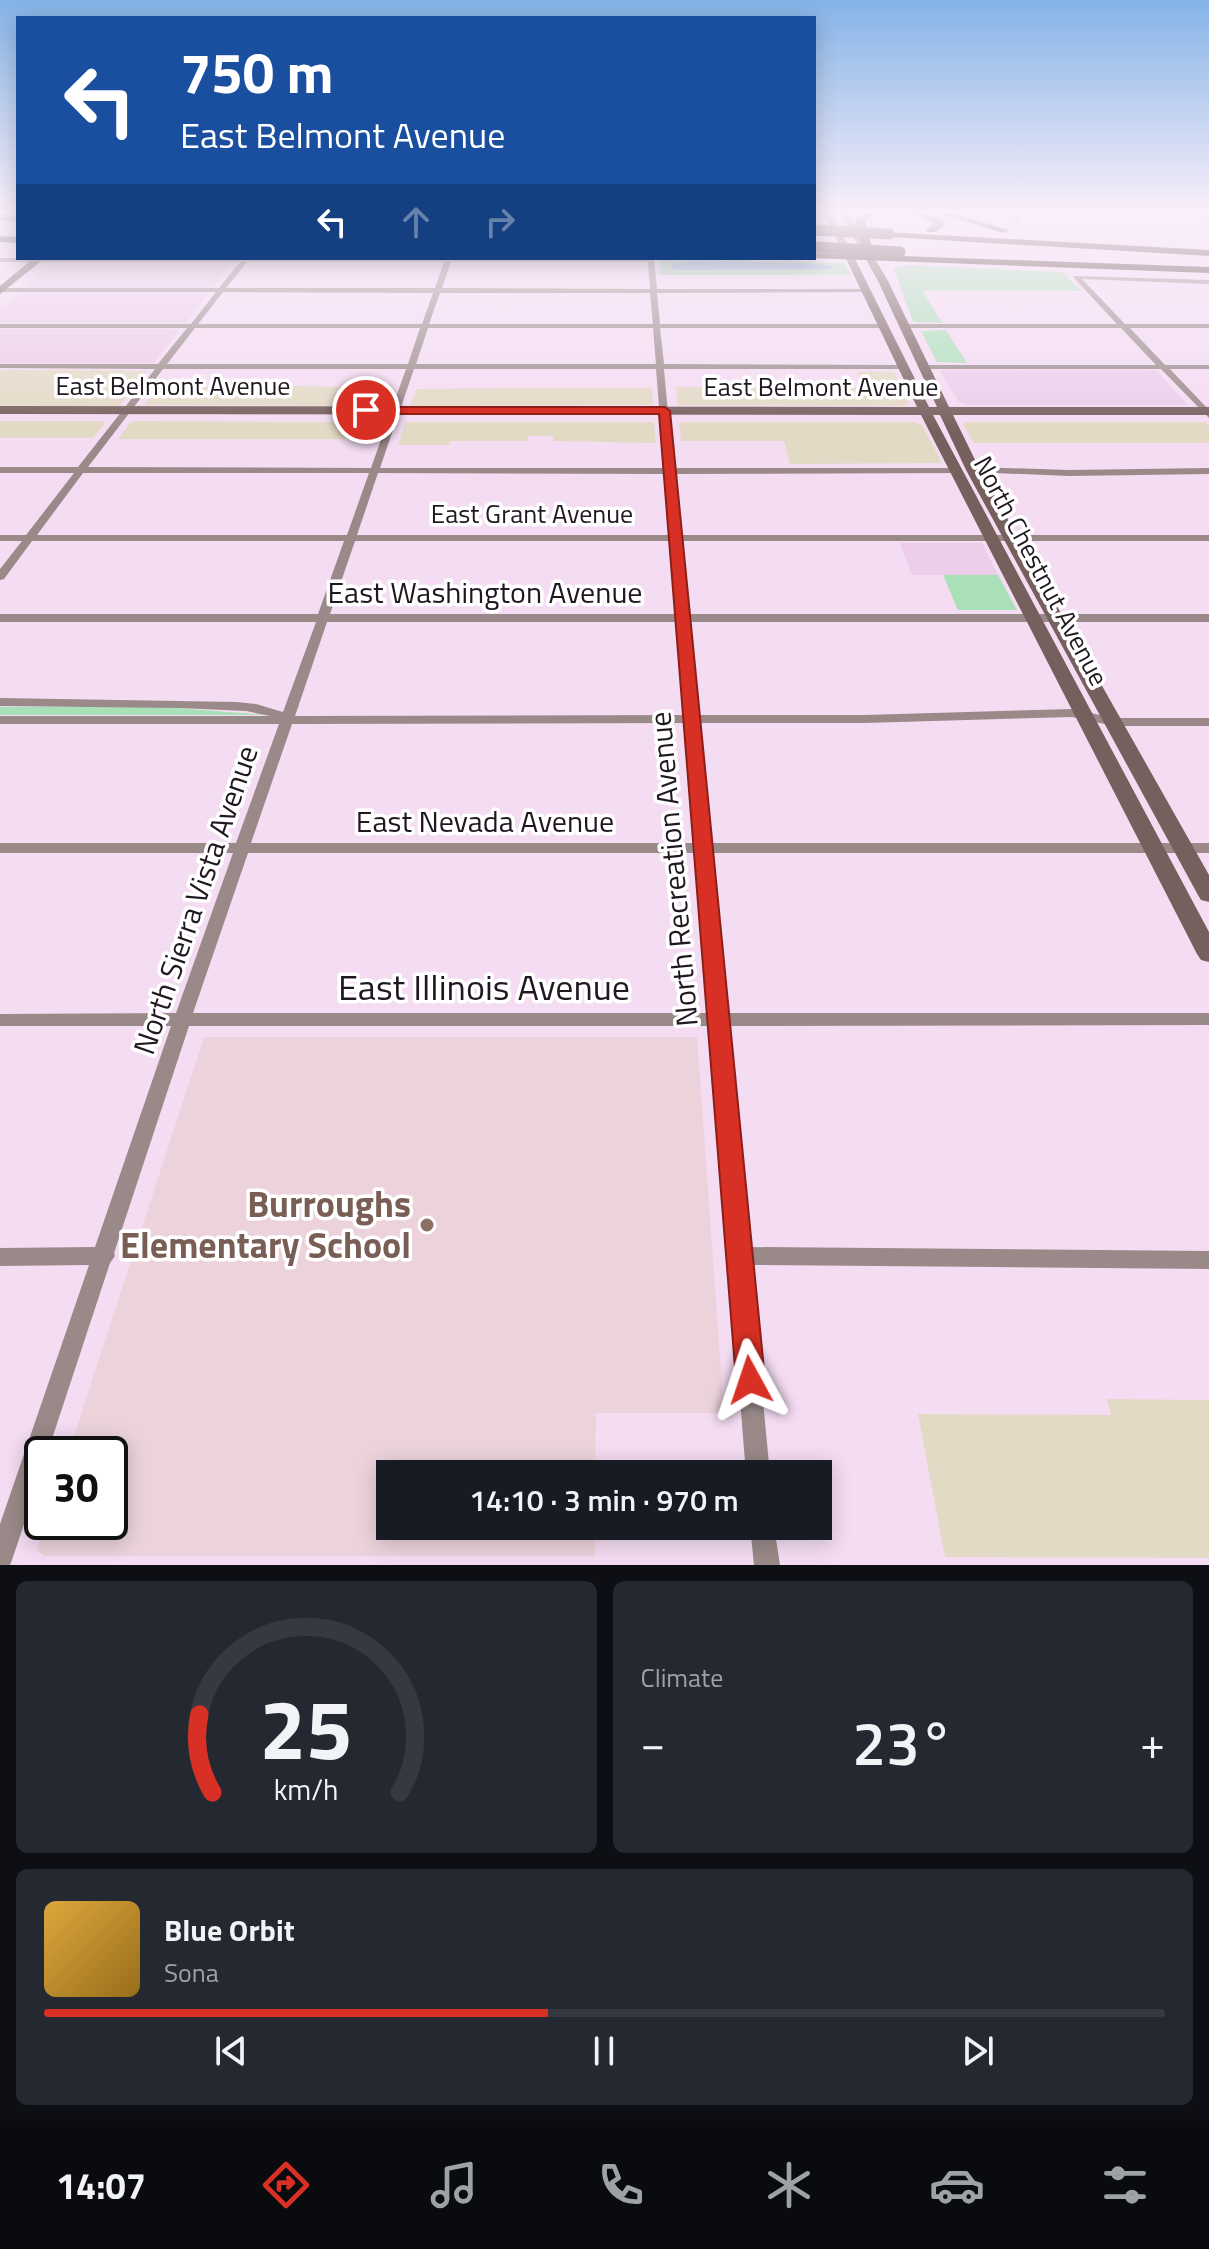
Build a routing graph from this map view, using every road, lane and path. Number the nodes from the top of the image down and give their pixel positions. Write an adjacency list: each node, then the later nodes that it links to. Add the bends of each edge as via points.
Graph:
1 (224, 286): 8 (street)
2 (438, 286): 9 (street, North Sierra Vista Avenue)
3 (653, 286): 10 (street, North Recreation Avenue)
4 (866, 286): 11 (main road, North Chestnut Avenue)
5 (885, 286): 17 (main road, North Chestnut Avenue)
6 (1085, 286): 18 (street)
7 (1, 291): 8 (street)
8 (220, 291): 9 (street); 13 (street)
9 (436, 291): 10 (street); 14 (street, North Sierra Vista Avenue)
10 (653, 291): 11 (street); 15 (street, North Recreation Avenue)
11 (868, 291): 16 (main road, North Chestnut Avenue)
12 (0, 326): 13 (street)
13 (194, 326): 14 (street); 21 (street)
14 (425, 326): 15 (street); 22 (street, North Sierra Vista Avenue)
15 (657, 326): 16 (street); 23 (street, North Recreation Avenue)
16 (885, 326): 24 (main road, North Chestnut Avenue); 25 (main road, via 897,331 908,353)
17 (904, 326): 18 (street); 25 (main road, North Chestnut Avenue)
18 (1123, 326): 19 (street); 26 (street)
19 (1209, 326)
20 (0, 366): 21 (street)
21 (161, 367): 22 (street); 29 (street)
22 (411, 367): 23 (street); 30 (street, North Sierra Vista Avenue)
23 (661, 367): 24 (street); 31 (street, North Recreation Avenue)
24 (903, 367): 32 (main road, North Chestnut Avenue)
25 (924, 367): 26 (street); 33 (main road, North Chestnut Avenue)
26 (1162, 367): 27 (street); 34 (street)
27 (1209, 367)
28 (0, 410): 29 (main road, East Belmont Avenue)
29 (124, 413): 30 (main road, East Belmont Avenue); 35 (main road, East Belmont Avenue); 37 (street)
30 (394, 414): 31 (main road, East Belmont Avenue); 38 (street, North Sierra Vista Avenue)
31 (665, 414): 32 (main road, East Belmont Avenue); 40 (street, North Recreation Avenue)
32 (927, 414): 33 (main road, East Belmont Avenue); 41 (main road, North Chestnut Avenue)
33 (947, 414): 34 (main road, East Belmont Avenue); 39 (main road, North Chestnut Avenue)
34 (1208, 414)
35 (0, 417)
36 (0, 470): 37 (street)
37 (80, 470): 38 (street); 48 (street)
38 (376, 470): 40 (street); 43 (street, North Sierra Vista Avenue)
39 (973, 470): 42 (street); 45 (main road, North Chestnut Avenue)
40 (671, 471): 41 (street); 44 (street, North Recreation Avenue)
41 (956, 471): 46 (main road, North Chestnut Avenue)
42 (1209, 471)
43 (351, 536): 44 (street, East Grant Avenue); 48 (street, East Grant Avenue); 51 (street, North Sierra Vista Avenue)
44 (674, 536): 46 (street, East Grant Avenue); 56 (street, North Recreation Avenue)
45 (1011, 536): 46 (street, East Grant Avenue); 49 (street, East Grant Avenue); 53 (main road, North Chestnut Avenue)
46 (991, 537): 52 (main road, North Chestnut Avenue)
47 (0, 538): 48 (street, East Grant Avenue)
48 (30, 538): 50 (street)
49 (1209, 538)
50 (0, 577)
51 (322, 617): 54 (street, East Washington Avenue); 56 (street, East Washington Avenue); 59 (street, North Sierra Vista Avenue)
52 (1034, 617): 53 (street, East Washington Avenue); 56 (street, East Washington Avenue); 58 (main road, North Chestnut Avenue)
53 (1056, 617): 55 (street, East Washington Avenue); 62 (main road, North Chestnut Avenue)
54 (0, 618)
55 (1209, 618)
56 (685, 620): 60 (street, North Recreation Avenue)
57 (0, 702): 59 (street, via 242,707)
58 (1087, 716): 60 (street); 62 (street); 67 (main road, North Chestnut Avenue)
59 (288, 718): 60 (street); 61 (street); 64 (street, North Sierra Vista Avenue)
60 (694, 719): 66 (street, North Recreation Avenue)
61 (0, 720)
62 (1114, 722): 63 (street); 68 (main road, North Chestnut Avenue)
63 (1209, 722)
64 (243, 847): 65 (street, East Nevada Avenue); 66 (street, East Nevada Avenue); 75 (street, North Sierra Vista Avenue)
65 (0, 848)
66 (703, 848): 67 (street, East Nevada Avenue); 72 (street, North Recreation Avenue)
67 (1154, 848): 68 (street, East Nevada Avenue); 71 (main road, North Chestnut Avenue)
68 (1183, 848): 69 (street, East Nevada Avenue); 70 (main road, North Chestnut Avenue)
69 (1209, 848)
70 (1209, 895)
71 (1209, 954)
72 (718, 1019): 73 (street, East Illinois Avenue); 75 (street, East Illinois Avenue); 77 (street, North Recreation Avenue)
73 (1209, 1019)
74 (0, 1020): 75 (street, East Illinois Avenue)
75 (182, 1020): 76 (street, North Sierra Vista Avenue)
76 (105, 1256): 78 (street); 82 (street, North Sierra Vista Avenue)
77 (740, 1256): 79 (street); 80 (street, North Recreation Avenue)
78 (0, 1257)
79 (1209, 1260)
80 (757, 1460)
81 (764, 1540): 83 (street)
82 (0, 1560)
83 (767, 1565)

